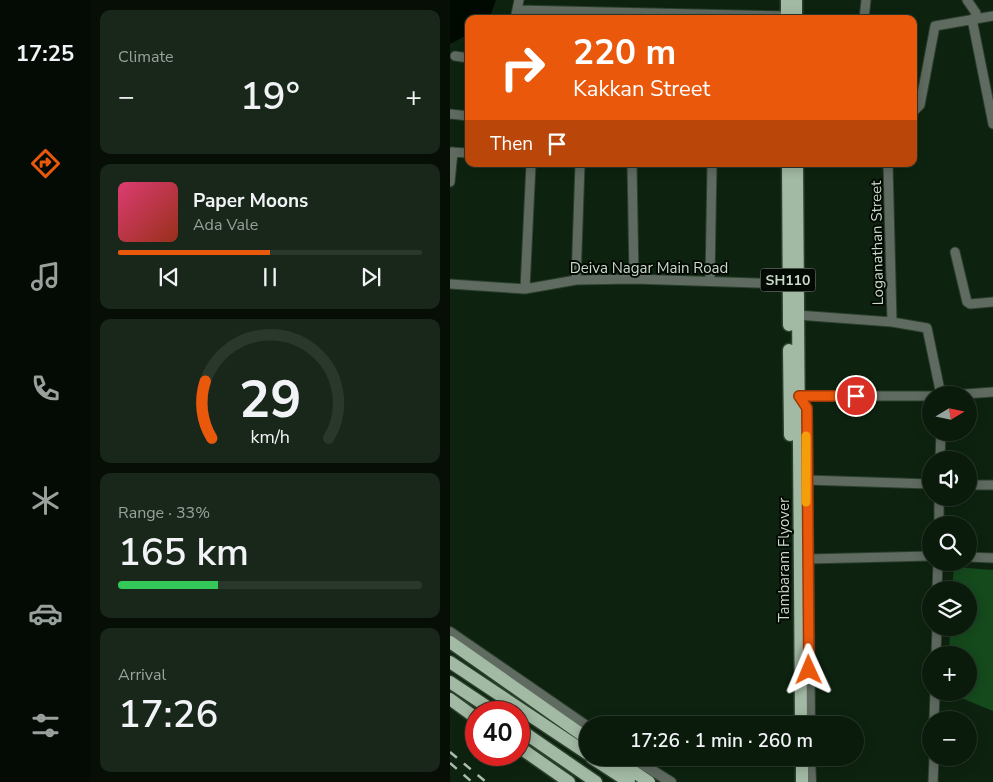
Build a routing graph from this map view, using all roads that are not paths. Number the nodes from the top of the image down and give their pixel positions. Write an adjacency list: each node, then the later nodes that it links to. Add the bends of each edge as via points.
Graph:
1 (518, 0): 6 (street)
2 (787, 0): 8 (main road)
3 (796, 0): 9 (main road)
4 (866, 0): 10 (street)
5 (967, 0): 12 (street, via 976,12)
6 (516, 14): 7 (street)
7 (584, 15)
8 (790, 15)
9 (791, 15)
10 (864, 15)
11 (993, 16): 12 (street)
12 (974, 18): 15 (street, via 934,26); 18 (street)
13 (455, 56): 14 (street)
14 (465, 57)
15 (917, 108)
16 (450, 114): 17 (street)
17 (465, 116)
18 (993, 124)
19 (451, 152): 20 (street); 28 (street)
20 (465, 153)
21 (531, 167): 35 (street)
22 (580, 167): 31 (street)
23 (632, 167): 30 (street)
24 (712, 167): 32 (street)
25 (788, 167): 34 (main road, SH110)
26 (796, 167): 37 (main road, SH110)
27 (888, 167): 38 (street, Loganathan Street)
28 (450, 182)
29 (955, 252): 36 (street, via 967,302)
30 (634, 279): 31 (street, Deiva Nagar Main Road); 32 (street, Deiva Nagar Main Road)
31 (576, 280): 35 (street, Deiva Nagar Main Road)
32 (710, 281): 34 (street, Deiva Nagar Main Road)
33 (450, 284): 35 (street, Deiva Nagar Main Road)
34 (788, 284): 43 (main road, SH110)
35 (525, 289)
36 (993, 302)
37 (798, 315): 38 (street); 43 (main road, SH110)
38 (892, 322): 39 (street, via 927,328)
39 (940, 386)
40 (993, 392): 41 (street)
41 (978, 393)
42 (922, 396): 43 (street)
43 (794, 402): 44 (street, via 807,408); 59 (main road, Tambaram Flyover / SH110); 60 (main road, Tambaram Flyover / SH110)
44 (806, 480): 45 (street); 50 (street)
45 (922, 484)
46 (977, 485): 47 (street)
47 (993, 485)
48 (922, 556): 50 (street)
49 (977, 557): 51 (street)
50 (808, 558): 61 (street)
51 (993, 558)
52 (450, 632): 62 (street)
53 (450, 642): 63 (main road)
54 (450, 662): 65 (main road)
55 (450, 682): 57 (main road)
56 (450, 700): 58 (main road)
57 (478, 701)
58 (465, 710)
59 (793, 716)
60 (802, 716)
61 (810, 716)
62 (579, 721)
63 (579, 733)
64 (530, 737): 76 (main road)
65 (579, 748)
66 (530, 755): 75 (main road)
67 (603, 766): 74 (main road)
68 (625, 766): 77 (main road)
69 (645, 766): 78 (street)
70 (793, 766): 79 (main road)
71 (802, 766): 80 (main road)
72 (810, 766): 81 (street)
73 (934, 766): 82 (street)
74 (624, 781)
75 (569, 782)
76 (596, 782)
77 (649, 782)
78 (671, 782)
79 (794, 782)
80 (802, 782)
81 (811, 782)
82 (933, 782)

